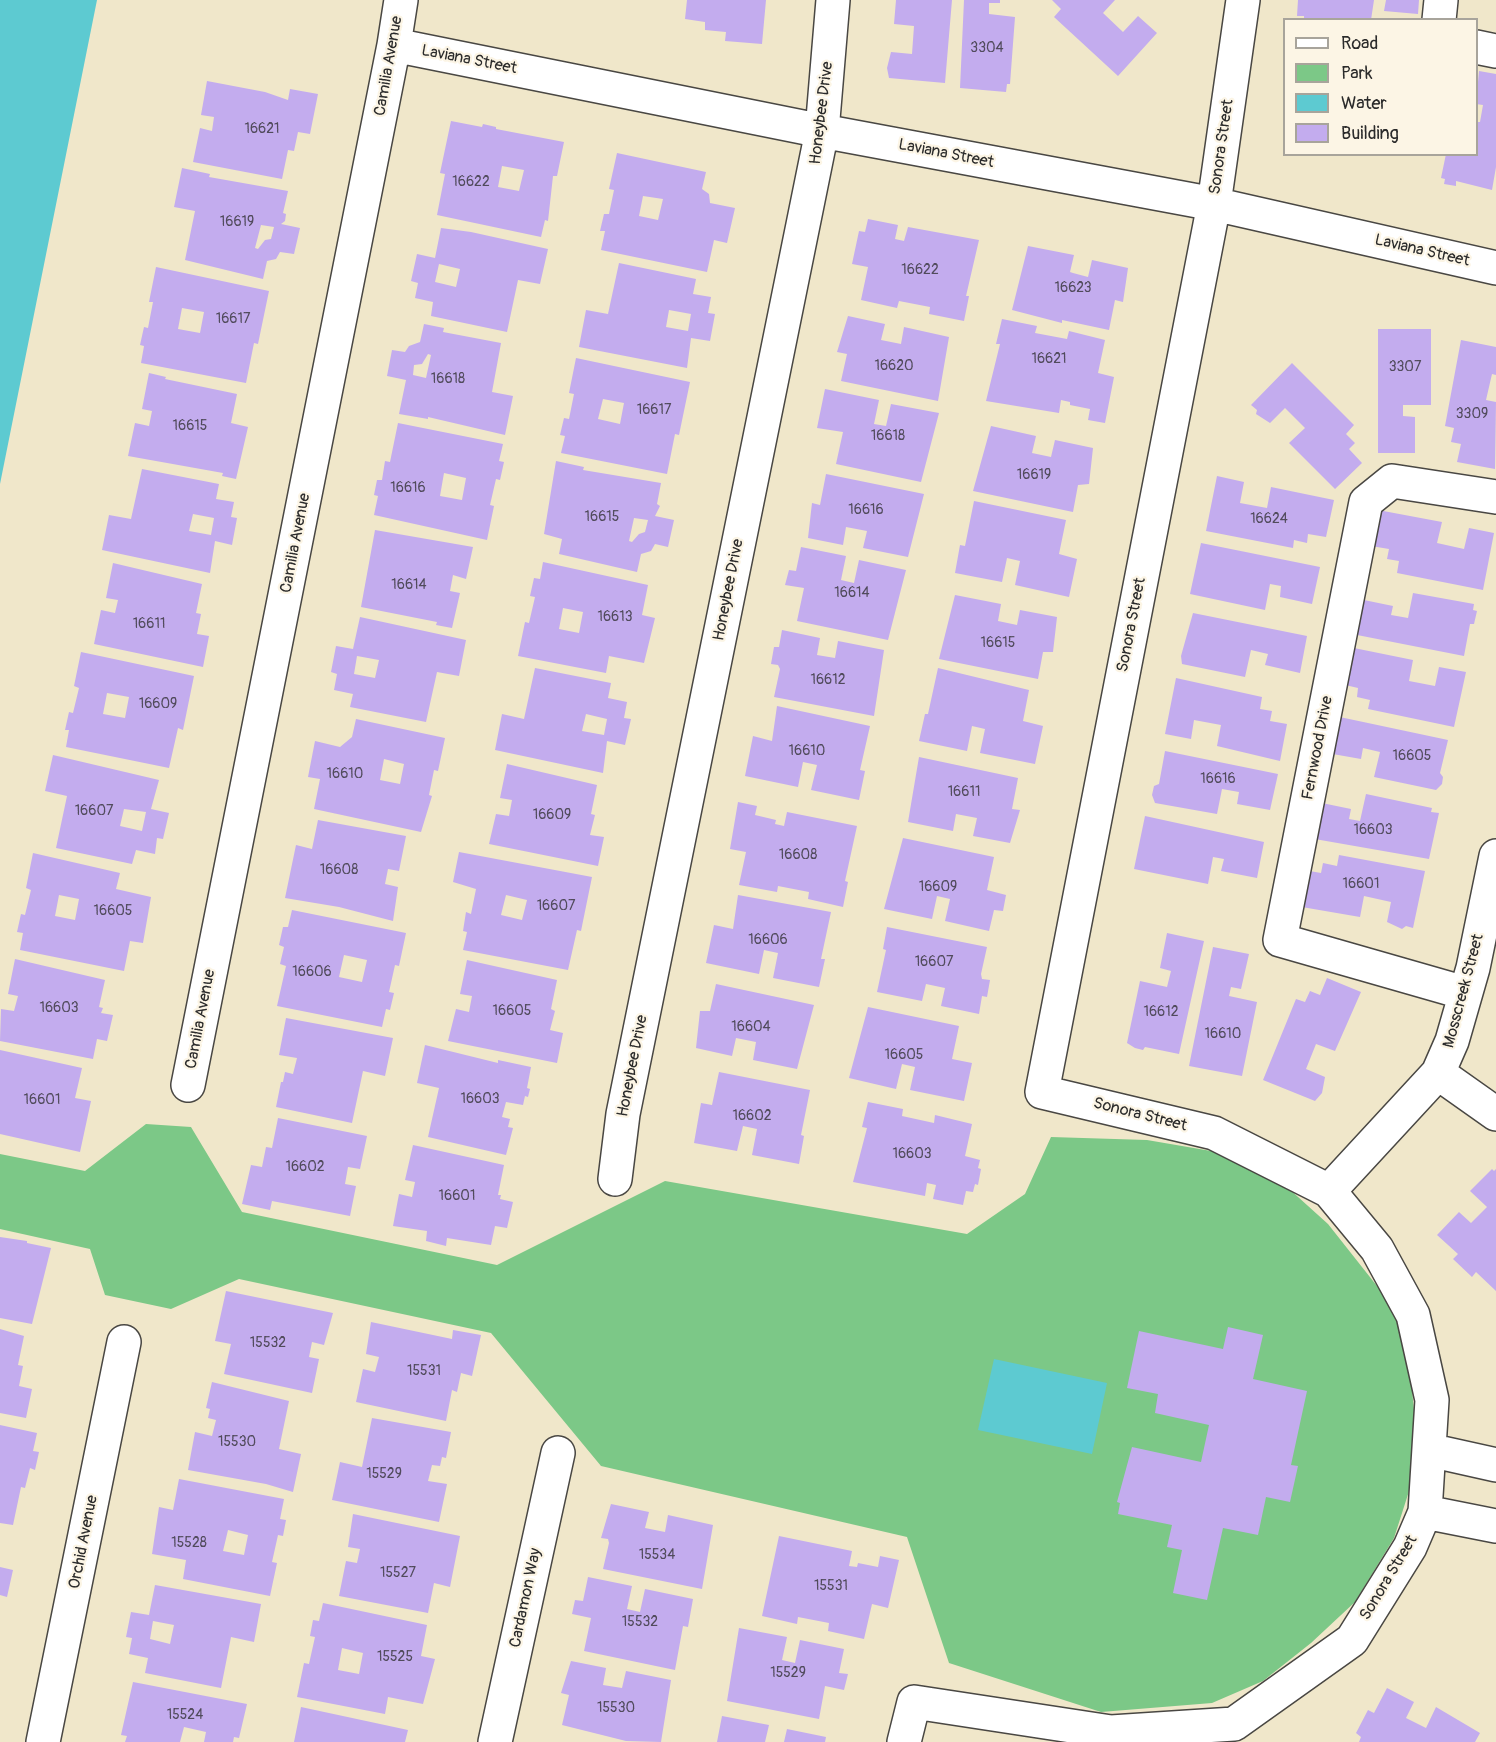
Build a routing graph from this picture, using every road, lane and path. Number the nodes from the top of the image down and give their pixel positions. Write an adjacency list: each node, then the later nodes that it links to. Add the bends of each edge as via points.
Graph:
1 (401, 0): 6 (street, Camilia Avenue)
2 (833, 0): 9 (street, Honeybee Drive)
3 (1243, 0): 10 (street, Sonora Street)
4 (1441, 0): 5 (street)
5 (1439, 18)
6 (394, 45): 9 (street, Laviana Street); 16 (street, Camilia Avenue)
7 (1478, 47): 8 (street)
8 (1496, 51)
9 (822, 131): 10 (street, Laviana Street); 18 (street, Honeybee Drive, via 623,1114)
10 (1214, 204): 11 (street, Laviana Street); 19 (street, Sonora Street, via 1042,1092 1214,1133)
11 (1496, 268)
12 (1496, 497): 14 (street, Fernwood Drive, via 1392,481 1366,502 1280,940)
13 (1496, 856): 14 (street, Mosscreek Street)
14 (1478, 978): 15 (street, Mosscreek Street)
15 (1438, 1073): 17 (street); 19 (street, Mosscreek Street)
16 (188, 1085)
17 (1496, 1114)
18 (615, 1179)
19 (1329, 1191): 21 (street, Sonora Street, via 1377,1249 1413,1315 1432,1400)
20 (124, 1342): 27 (street, Orchid Avenue)
21 (1429, 1450): 23 (street); 24 (street, Sonora Street)
22 (558, 1453): 28 (street, Cardamon Way)
23 (1496, 1465)
24 (1425, 1512): 25 (street); 26 (street, Sonora Street, via 1410,1547 1352,1640)
25 (1496, 1526)
26 (1241, 1733): 29 (street, Sonora Street, via 1111,1732 914,1702)
27 (43, 1742)
28 (495, 1742)
29 (904, 1742)

